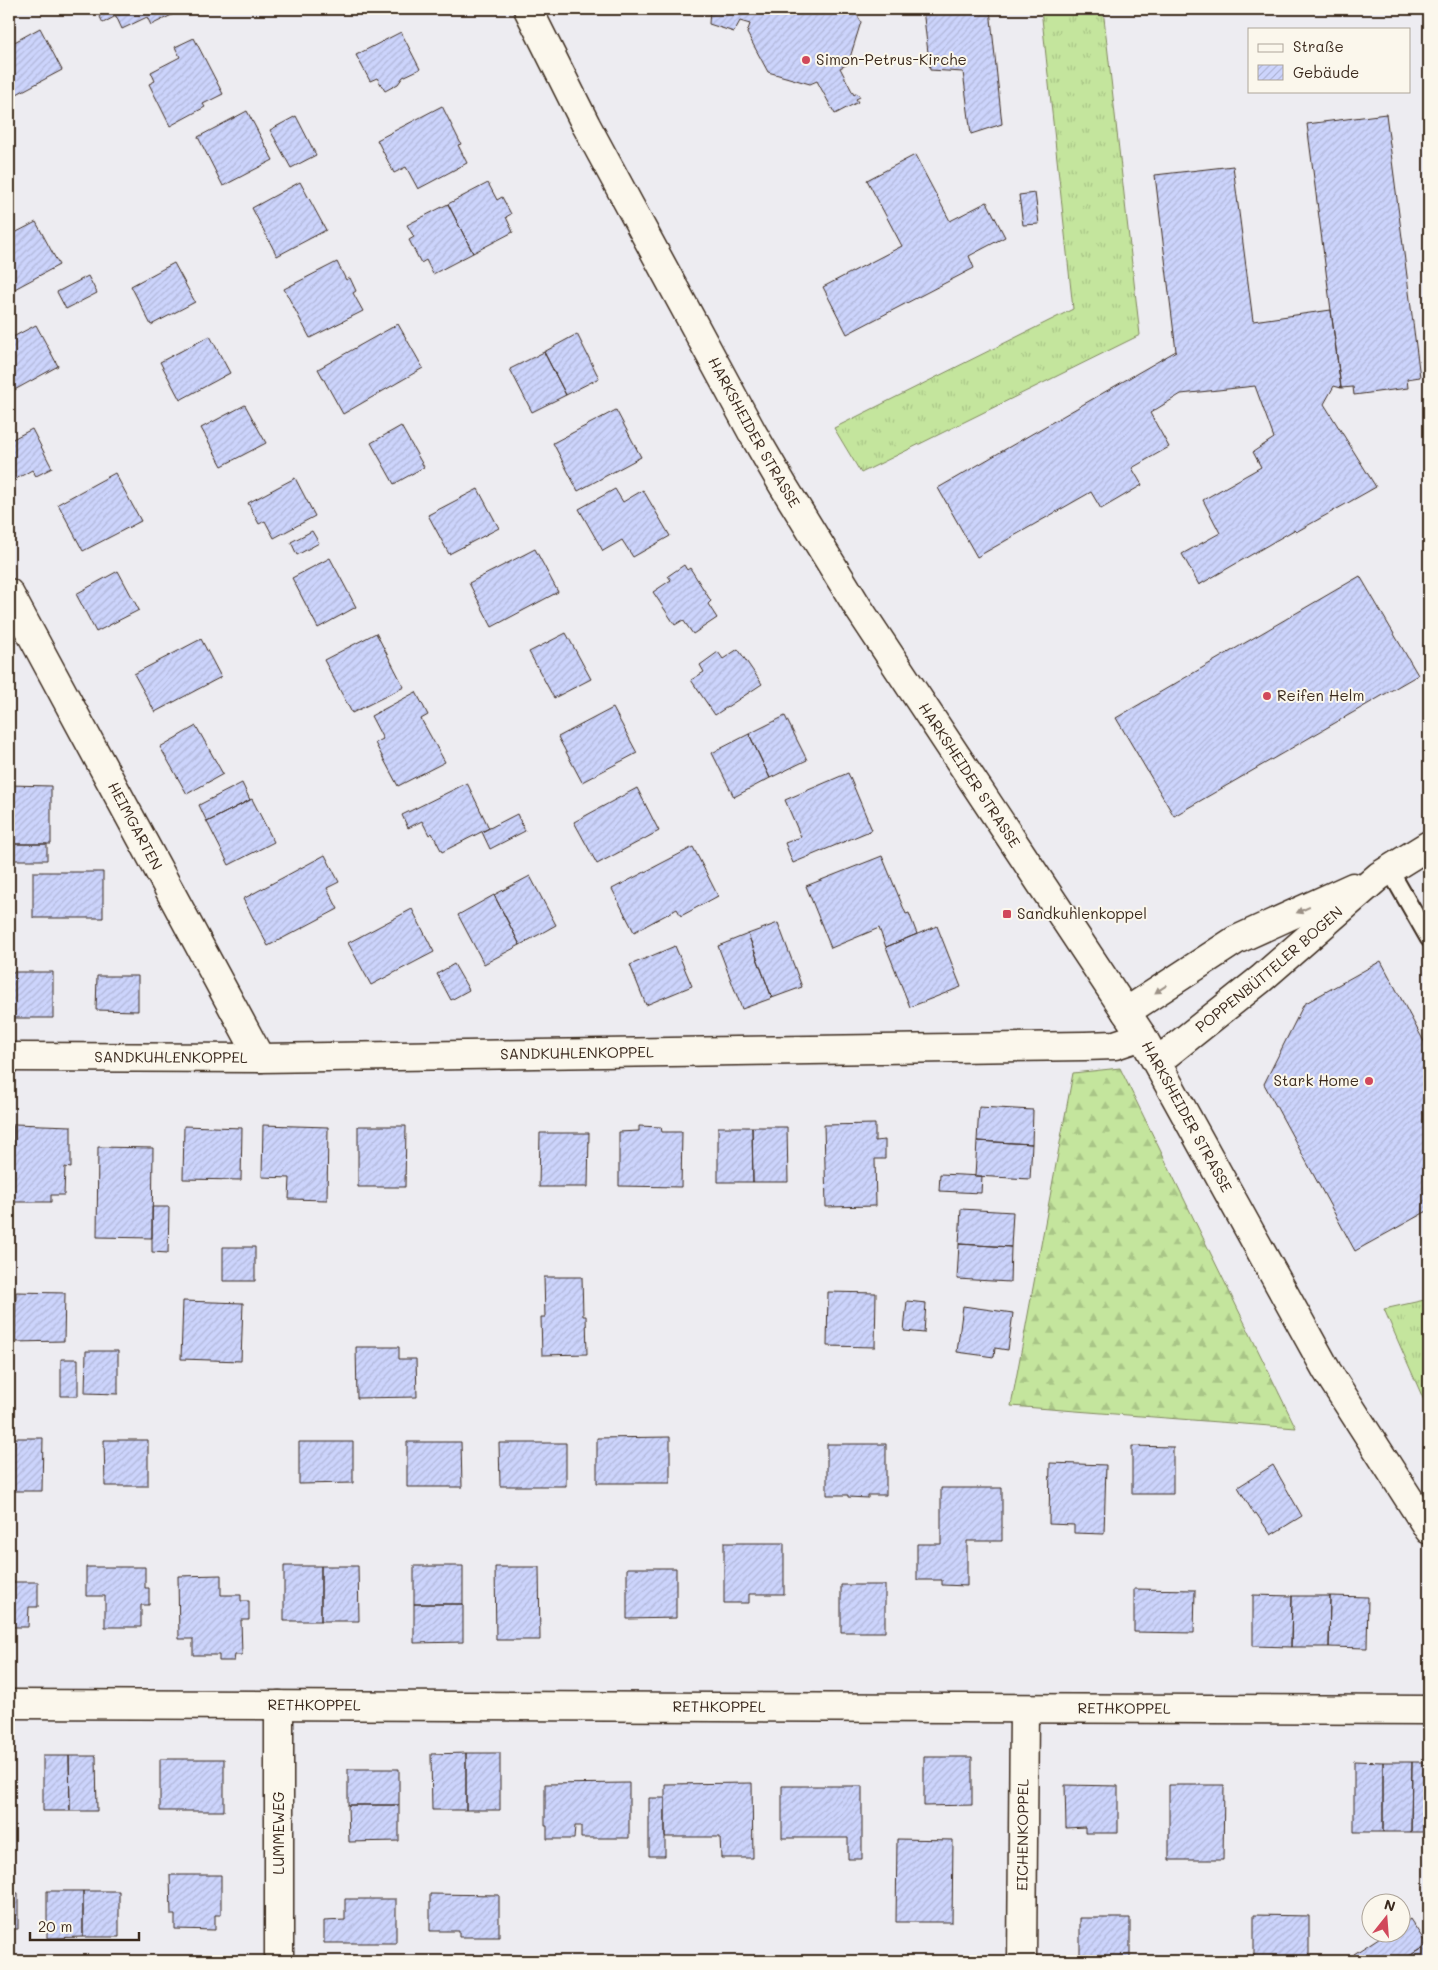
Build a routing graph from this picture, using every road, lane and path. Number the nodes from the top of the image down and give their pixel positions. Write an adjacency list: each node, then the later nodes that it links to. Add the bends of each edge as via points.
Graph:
1 (528, 9): 6 (street, HARKSHEIDER STRASSE, via 586,125 784,487 859,609)
2 (9, 593): 9 (street, HEIMGARTEN)
3 (1429, 845): 4 (street, POPPENBÜTTELER BOGEN)
4 (1384, 872): 5 (lane); 6 (street, POPPENBÜTTELER BOGEN, one-way to 6, via 1236,940); 10 (street, POPPENBÜTTELER BOGEN)
5 (1429, 939)
6 (1126, 1012): 7 (street, HARKSHEIDER STRASSE)
7 (1142, 1036): 9 (street, SANDKUHLENKOPPEL, via 1115,1045 1085,1046); 10 (street, HARKSHEIDER STRASSE)
8 (9, 1056): 9 (street, SANDKUHLENKOPPEL)
9 (260, 1058)
10 (1158, 1061): 11 (street, HARKSHEIDER STRASSE, via 1327,1370)
11 (1426, 1520)
12 (9, 1704): 13 (street, RETHKOPPEL)
13 (279, 1705): 14 (street, RETHKOPPEL); 16 (street, LUMMEWEG)
14 (1024, 1709): 15 (street, RETHKOPPEL); 17 (street, EICHENKOPPEL)
15 (1429, 1710)
16 (279, 1961)
17 (1022, 1961)

